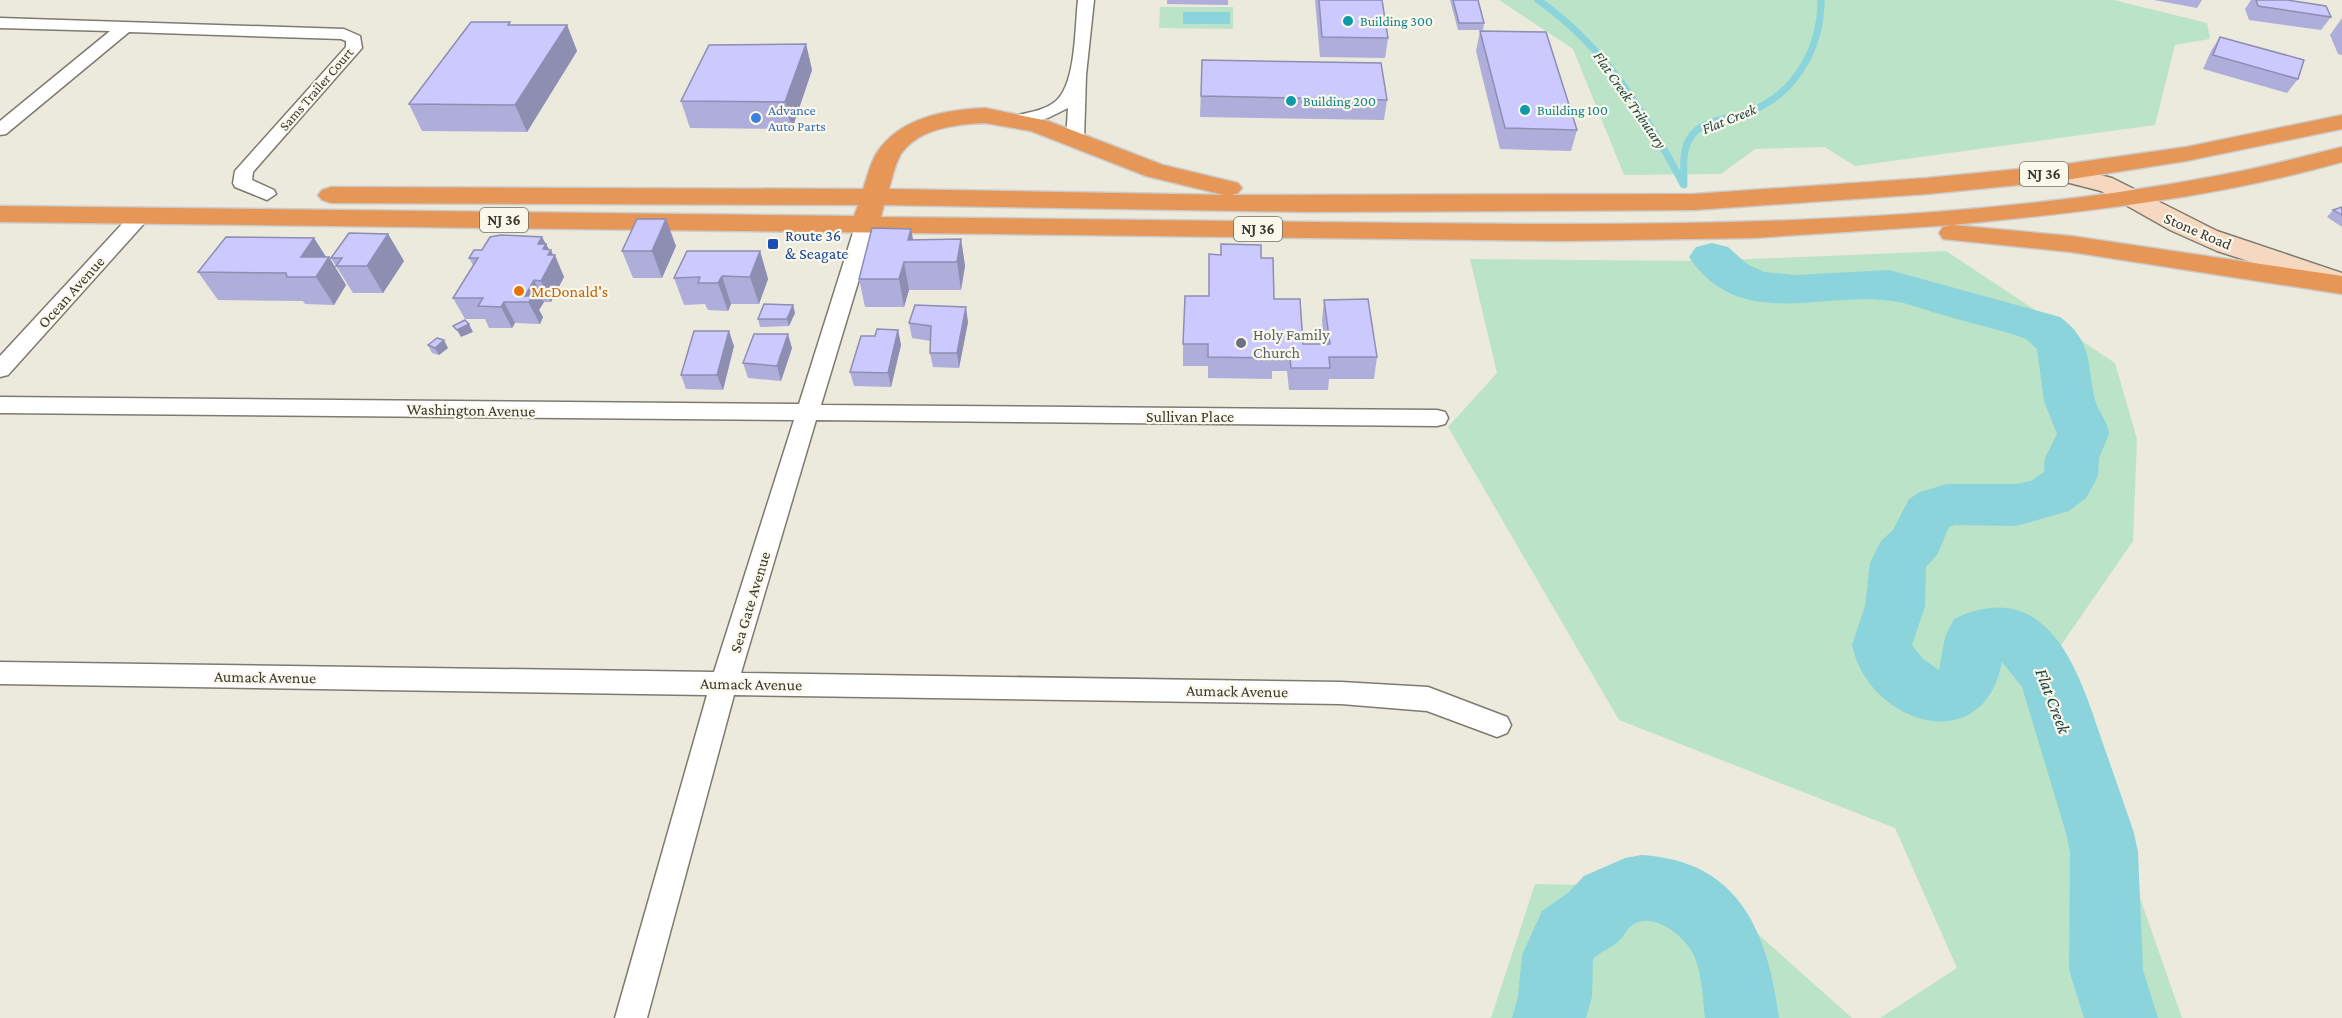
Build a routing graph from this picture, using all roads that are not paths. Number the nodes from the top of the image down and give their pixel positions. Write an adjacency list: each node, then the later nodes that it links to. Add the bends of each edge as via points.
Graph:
1 (1086, 0): 4 (street)
2 (0, 23): 3 (street, Sams Trailer Court)
3 (126, 26): 7 (street); 14 (street, Sams Trailer Court, via 344,34 354,39 354,48 244,171 242,183)
4 (1078, 75): 5 (street, via 1064,104 1051,112); 8 (street)
5 (1023, 119): 8 (highway); 15 (highway, via 975,115 939,121 916,130 892,148)
6 (2342, 122): 12 (highway, NJ 36, via 2186,154)
7 (0, 130)
8 (1075, 140): 17 (highway, via 1170,175)
9 (2342, 154): 10 (highway, NJ 36)
10 (2308, 164): 11 (highway); 16 (highway, NJ 36)
11 (2342, 165)
12 (2059, 173): 16 (main road, Stone Road, via 2101,182); 17 (highway, NJ 36, via 1742,200)
13 (0, 191): 14 (highway, NJ 36)
14 (267, 194): 15 (highway, NJ 36)
15 (872, 197): 17 (highway, NJ 36); 20 (highway)
16 (2131, 197): 21 (highway, NJ 36); 22 (main road, Stone Road, via 2192,231)
17 (1310, 204)
18 (0, 214): 19 (highway, NJ 36)
19 (142, 214): 20 (highway, NJ 36); 23 (street, Ocean Avenue)
20 (866, 223): 21 (highway, NJ 36, via 1650,233); 25 (street, Sea Gate Avenue)
21 (1858, 226): 22 (highway, via 2025,238)
22 (2342, 284)
23 (0, 370)
24 (0, 405): 25 (street, Washington Avenue)
25 (807, 414): 26 (street, Washington Avenue); 29 (street, Sea Gate Avenue)
26 (943, 415): 27 (street, Sullivan Place)
27 (1437, 418)
28 (0, 673): 29 (street, Aumack Avenue)
29 (724, 683): 30 (street, Aumack Avenue, via 1341,693 1428,699); 31 (street, Sea Gate Avenue)
30 (1497, 725)
31 (631, 1018)

